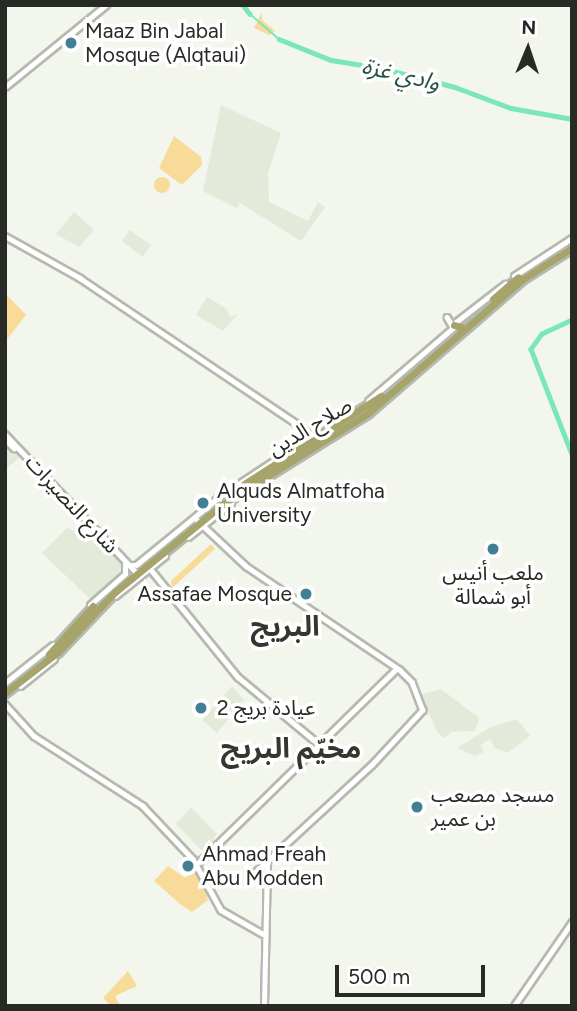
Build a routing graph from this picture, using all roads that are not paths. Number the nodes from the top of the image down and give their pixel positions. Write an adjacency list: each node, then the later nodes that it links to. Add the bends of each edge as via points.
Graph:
1 (106, 5): 2 (street)
2 (5, 87)
3 (5, 236): 7 (street, via 80,278)
4 (572, 244): 6 (highway, صلاح الدين); 9 (street, via 365,418)
5 (447, 318): 6 (street)
6 (458, 327): 7 (street, via 360,408); 9 (highway, صلاح الدين, via 366,414 250,486)
7 (315, 436): 11 (street, via 236,486)
8 (5, 437): 11 (street, شارع النصيرات)
9 (200, 524): 10 (highway, صلاح الدين); 11 (highway, صلاح الدين); 14 (street, via 246,566)
10 (148, 567): 11 (highway, صلاح الدين); 12 (street); 18 (street, via 238,677)
11 (133, 570): 12 (highway, صلاح الدين); 13 (highway, صلاح الدين); 15 (street)
12 (95, 614): 13 (highway, صلاح الدين); 16 (street, via 49,664)
13 (40, 664): 15 (highway, صلاح الدين); 16 (highway, صلاح الدين)
14 (398, 670): 18 (street); 19 (street, via 412,682 423,710)
15 (5, 685)
16 (5, 695)
17 (5, 706): 20 (street, via 34,736 143,806)
18 (321, 746): 20 (street)
19 (267, 863): 21 (street); 23 (street)
20 (196, 864): 23 (street, via 221,910)
21 (257, 872)
22 (572, 922): 25 (street)
23 (263, 934): 24 (street)
24 (264, 1006)
25 (514, 1006)

